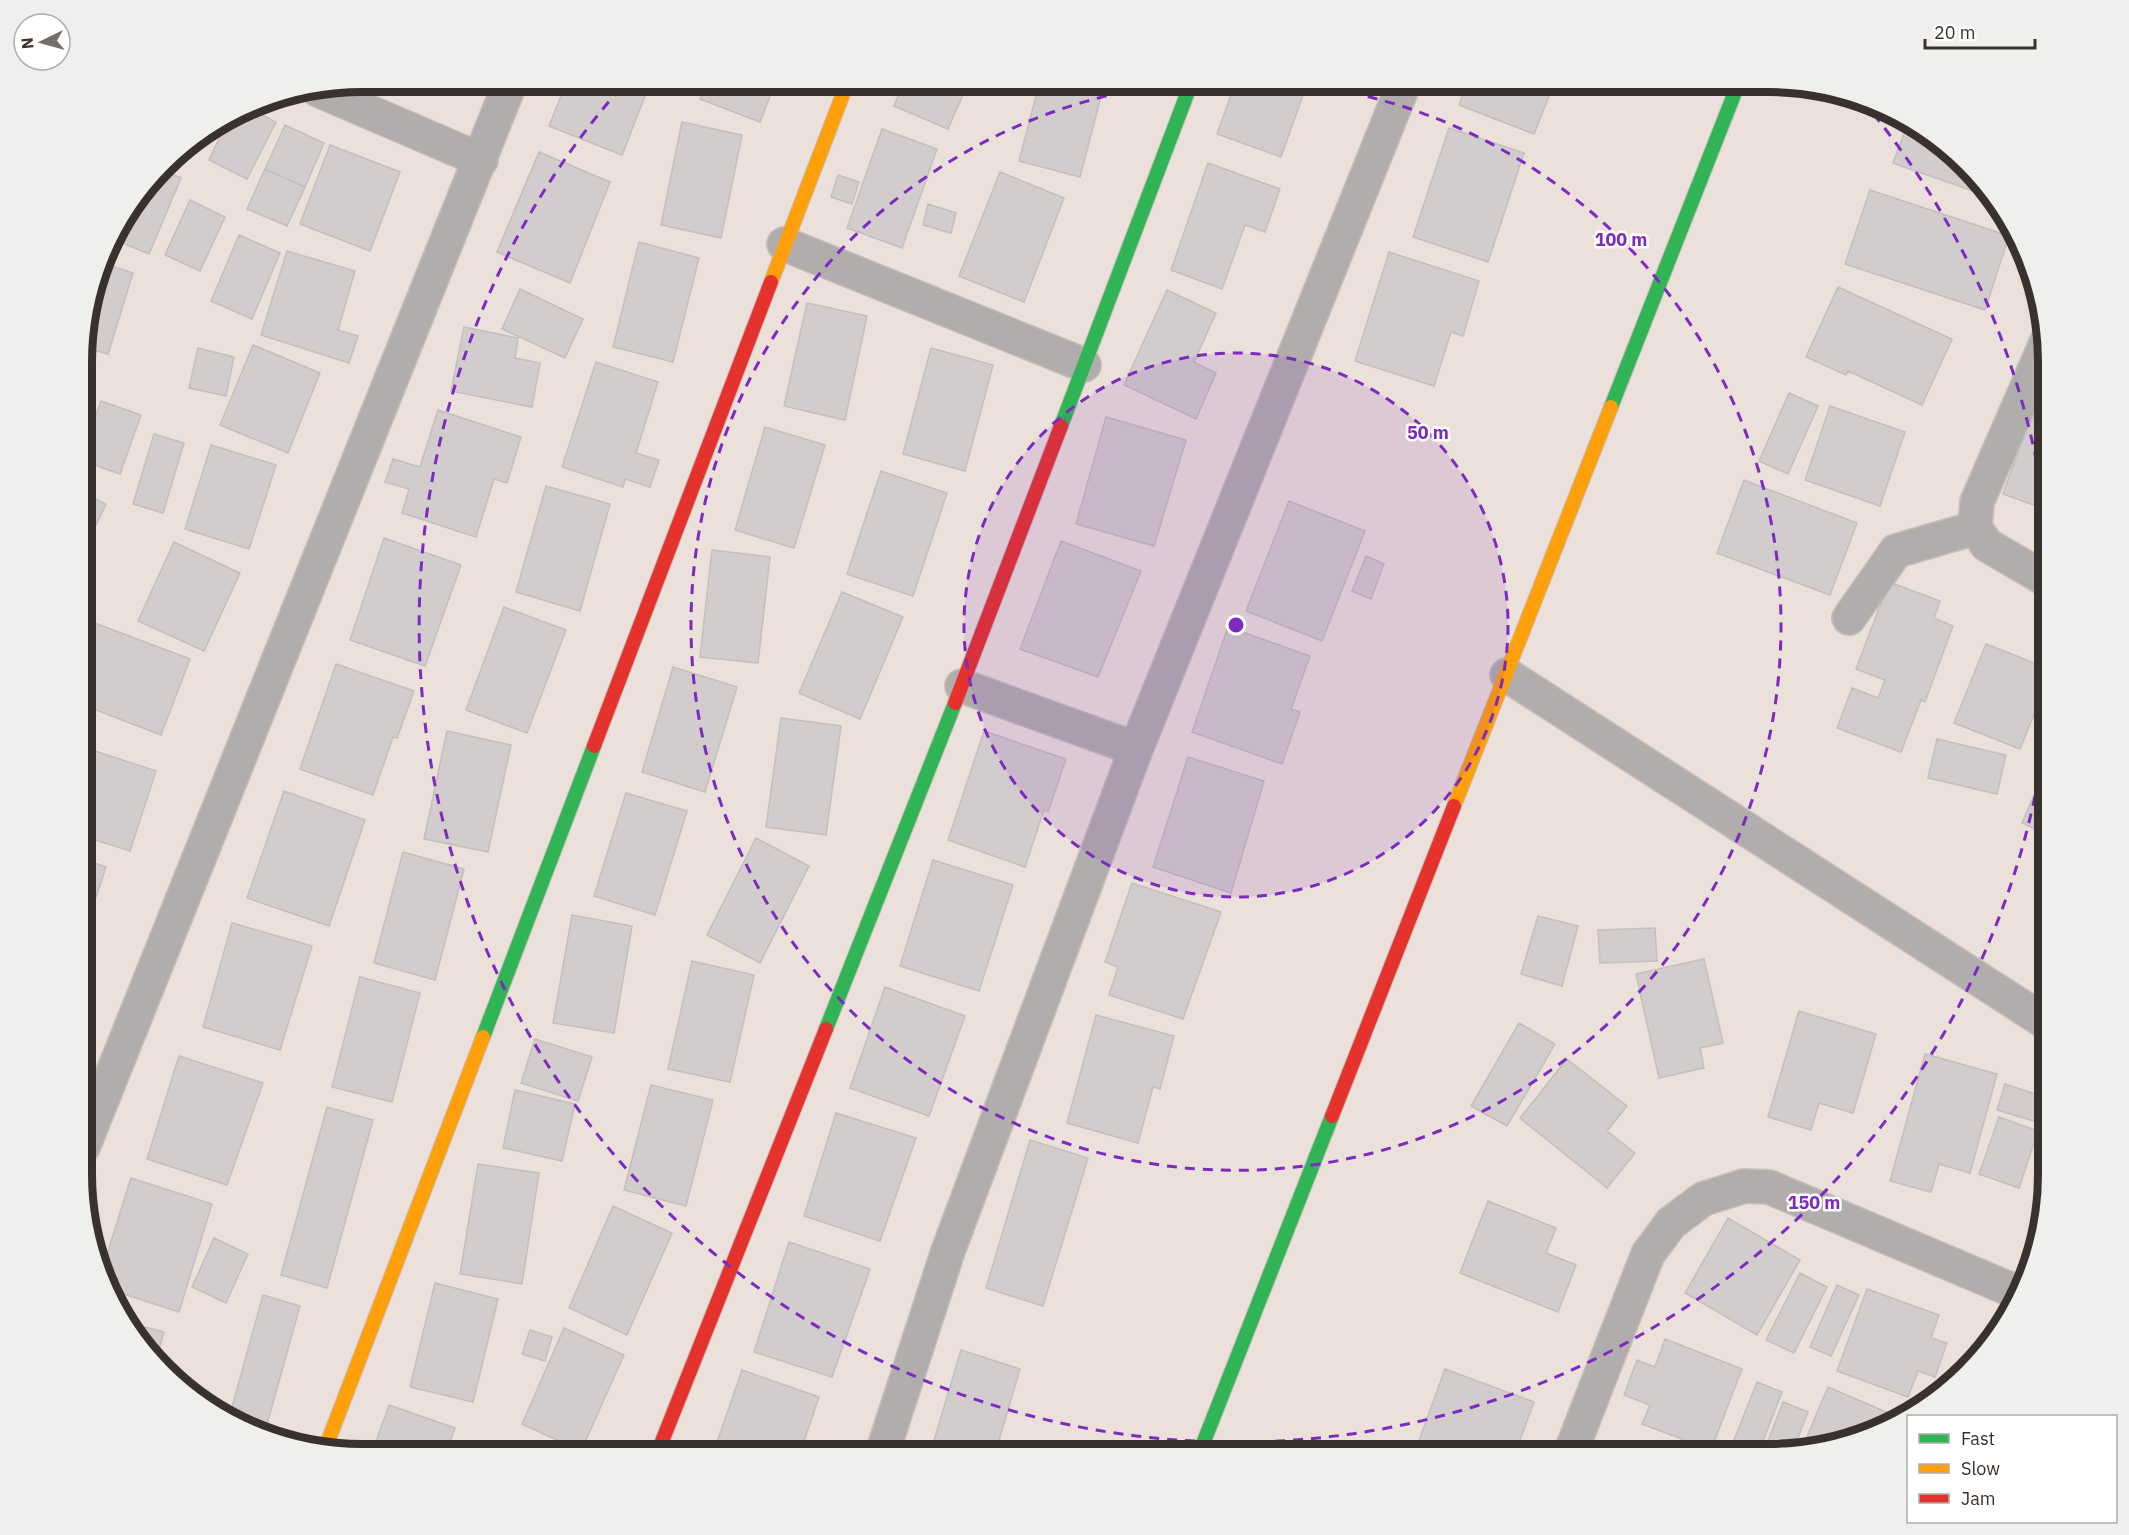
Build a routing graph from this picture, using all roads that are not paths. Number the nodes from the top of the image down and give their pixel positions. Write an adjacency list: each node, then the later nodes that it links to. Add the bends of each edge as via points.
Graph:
1 (507, 92): 7 (street)
2 (844, 92): 8 (street)
3 (1187, 92): 10 (street)
4 (1401, 92): 16 (street)
5 (1735, 92): 14 (street)
6 (327, 94): 7 (street)
7 (481, 160): 18 (street)
8 (784, 244): 10 (street); 20 (street)
9 (2038, 362): 11 (street, via 1977,502)
10 (1084, 365): 15 (street)
11 (1976, 528): 12 (street, via 1987,545); 13 (street, via 1896,551)
12 (2038, 575)
13 (1849, 618)
14 (1507, 675): 17 (street); 23 (street)
15 (962, 686): 16 (street); 21 (street)
16 (1136, 749): 22 (street, via 948,1251)
17 (2038, 1017)
18 (92, 1125)
19 (2011, 1290): 24 (street, via 1769,1187 1744,1186 1703,1199 1671,1223 1648,1254)
20 (328, 1441)
21 (661, 1444)
22 (885, 1444)
23 (1203, 1444)
24 (1574, 1444)

